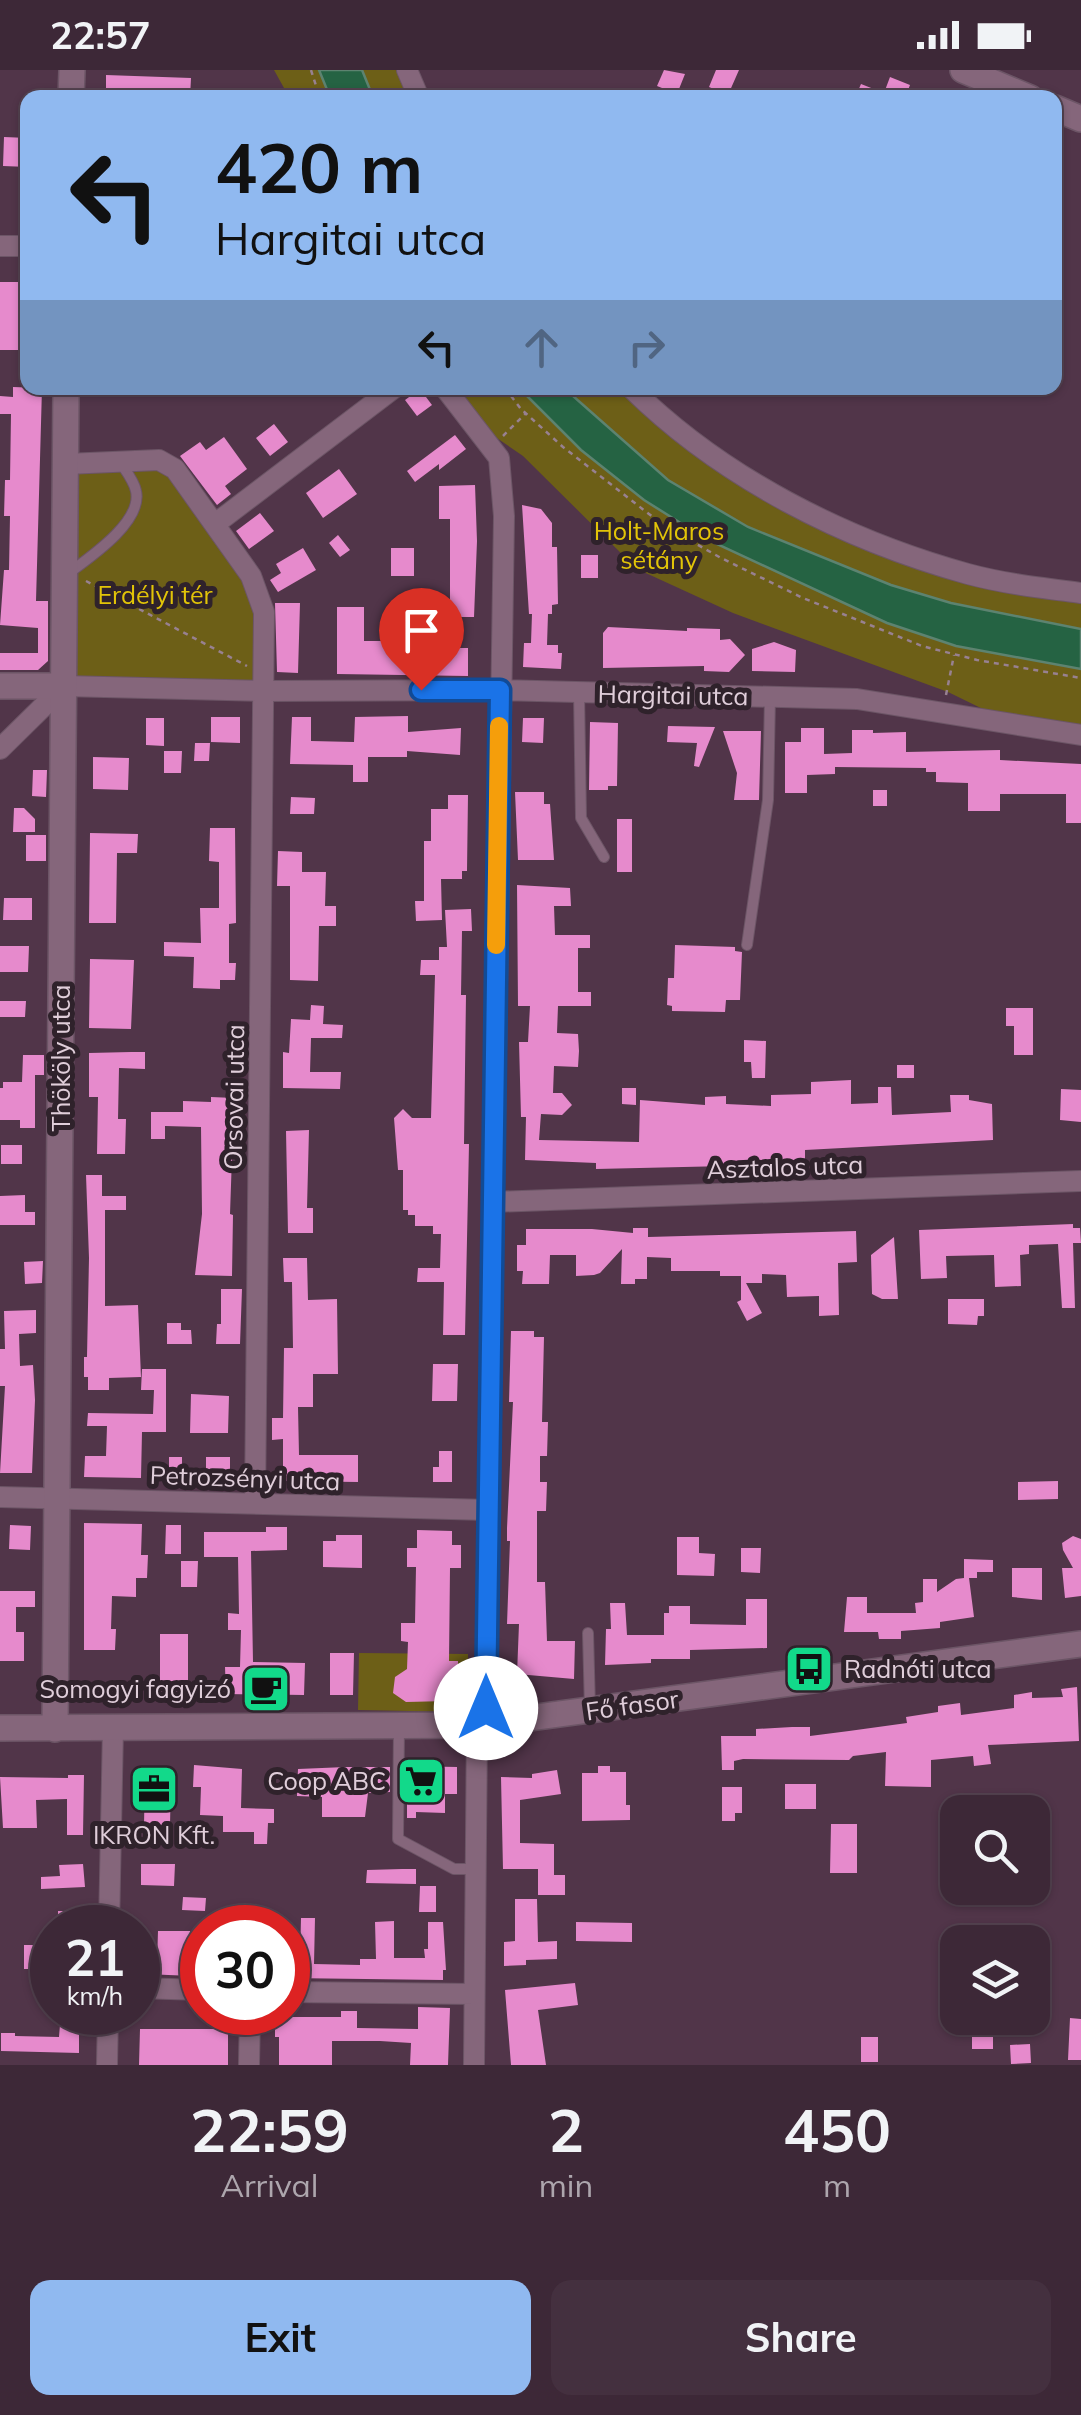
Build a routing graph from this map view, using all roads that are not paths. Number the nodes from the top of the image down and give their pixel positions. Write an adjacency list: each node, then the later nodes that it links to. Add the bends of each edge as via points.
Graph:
1 (963, 70): 2 (street)
2 (1011, 90)
3 (66, 395): 8 (street, Thököly utca)
4 (385, 395): 9 (street)
5 (450, 395): 15 (street, via 499,458 503,478)
6 (639, 395): 11 (street, via 740,476 828,520 971,574)
7 (120, 462): 8 (street); 9 (street, via 159,460 175,469); 10 (lane, via 136,487 137,504 126,524)
8 (66, 464): 10 (street, Thököly utca)
9 (214, 524): 12 (street, via 260,594)
10 (69, 573): 14 (street, Thököly utca)
11 (1081, 593)
12 (263, 683): 14 (street); 15 (street, Hargitai utca); 26 (street, Orsovai utca)
13 (0, 686): 14 (street)
14 (64, 686): 19 (street); 25 (street, Thököly utca)
15 (500, 690): 16 (street, Hargitai utca); 23 (street)
16 (579, 692): 17 (street, Hargitai utca); 20 (lane, via 581,818)
17 (770, 697): 18 (street, Hargitai utca, via 857,700); 21 (lane, via 768,800)
18 (1081, 735)
19 (0, 749)
20 (604, 857)
21 (747, 945)
22 (1081, 1181): 23 (street, Asztalos utca)
23 (492, 1202): 27 (street)
24 (0, 1497): 25 (street, Petrozsényi utca)
25 (58, 1497): 26 (street, Petrozsényi utca); 34 (street, Thököly utca)
26 (255, 1503): 27 (street, Petrozsényi utca)
27 (488, 1510): 31 (street)
28 (588, 1633): 30 (lane)
29 (1081, 1644): 30 (street, Fő fasor)
30 (590, 1710): 31 (street, Fő fasor)
31 (482, 1724): 32 (street, Fő fasor); 36 (street)
32 (399, 1725): 35 (street, Fő fasor); 36 (lane, via 398,1839 454,1869)
33 (0, 1728): 34 (street, Fő fasor)
34 (55, 1728): 35 (street, Fő fasor)
35 (113, 1728): 37 (street)
36 (476, 1869): 39 (street)
37 (109, 1905)
38 (310, 1992): 39 (street)
39 (474, 1994): 44 (street)
40 (108, 2035): 42 (street)
41 (250, 2035): 43 (street)
42 (107, 2065)
43 (249, 2065)
44 (474, 2065)

